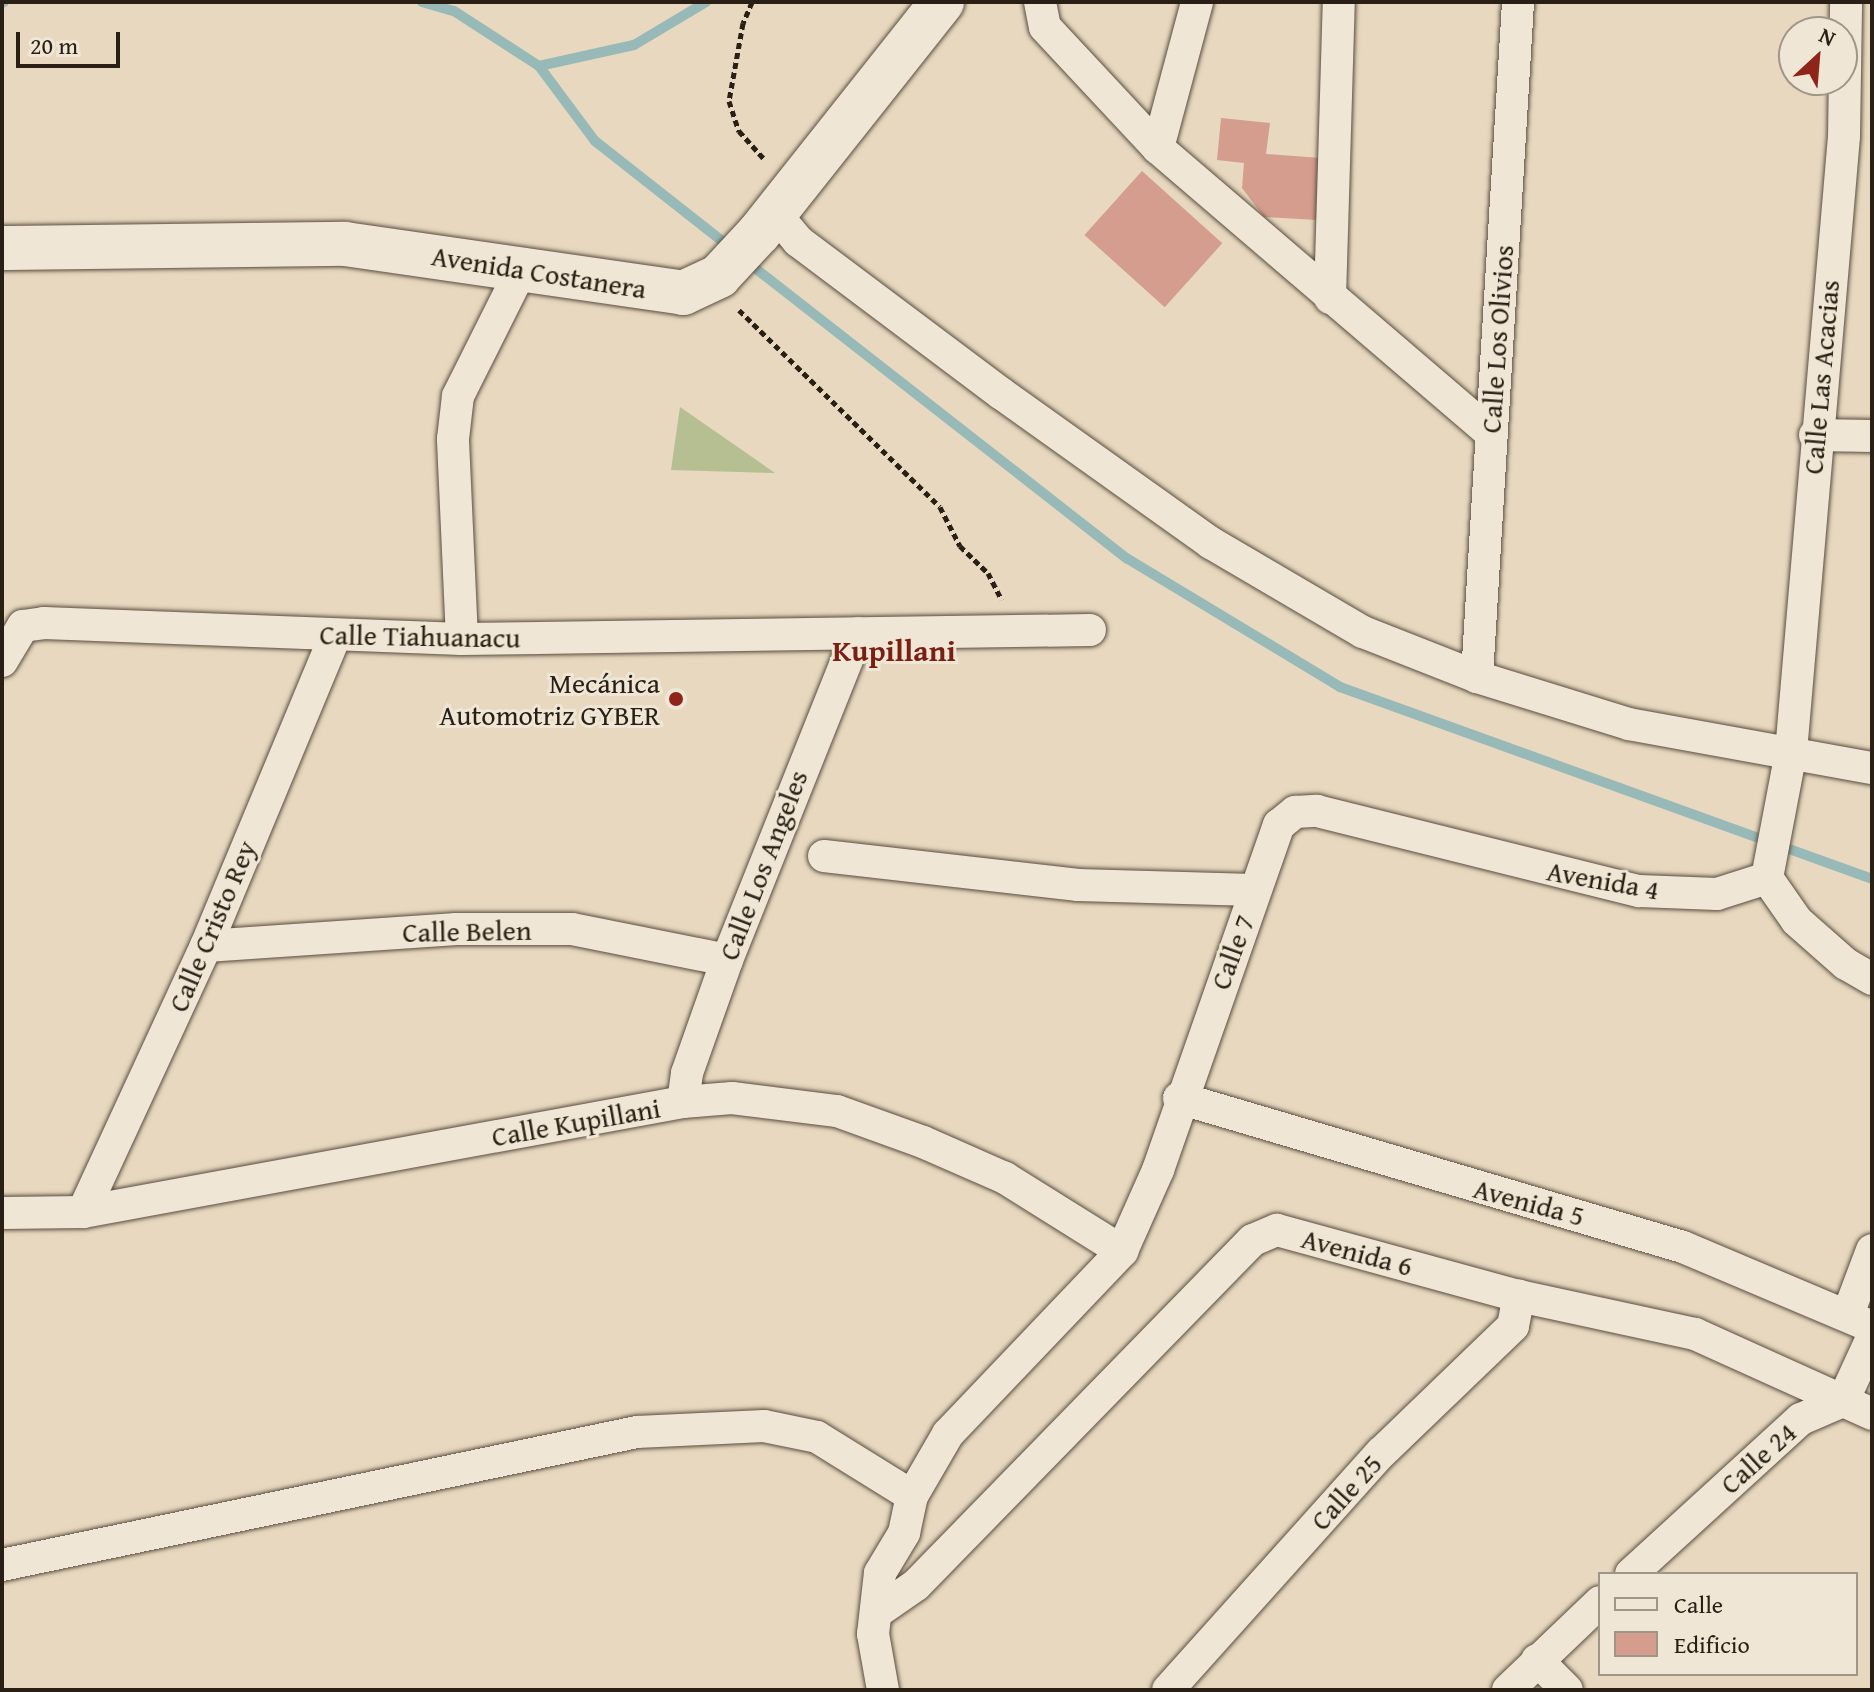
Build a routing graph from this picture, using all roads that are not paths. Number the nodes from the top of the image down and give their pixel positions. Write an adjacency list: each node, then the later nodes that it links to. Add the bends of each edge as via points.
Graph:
1 (942, 2): 9 (main road)
2 (1040, 2): 8 (street, via 1045,27)
3 (1197, 2): 8 (street)
4 (1339, 2): 12 (street)
5 (1518, 2): 13 (street, Calle Los Olivios)
6 (1846, 2): 7 (street, Calle Las Acacias)
7 (1858, 136): 14 (street, Calle Las Acacias)
8 (1158, 148): 12 (street)
9 (770, 215): 11 (main road, Avenida Costanera, via 711,281 683,293); 21 (street, via 798,241 1211,543 1363,632)
10 (2, 248): 11 (main road, Avenida Costanera, via 345,244)
11 (520, 272): 19 (street, via 458,396 453,439)
12 (1330, 298): 13 (street)
13 (1491, 433): 21 (street, Calle Los Olivios)
14 (1815, 435): 15 (street); 22 (street, Calle Las Acacias)
15 (1872, 436)
16 (1090, 630): 17 (street, Calle Tiahuanacu)
17 (858, 633): 19 (street, Calle Tiahuanacu); 29 (street, Calle Los Angeles)
18 (335, 636): 19 (street, Calle Tiahuanacu); 20 (street, Calle Tiahuanacu, via 44,623 23,626); 28 (street, Calle Cristo Rey)
19 (462, 639)
20 (2, 661)
21 (1477, 677): 22 (street, via 1629,724)
22 (1791, 752): 23 (street); 26 (street, Calle Las Acacias)
23 (1872, 768)
24 (1295, 812): 26 (street, Avenida 4, via 1317,811 1639,891 1717,894); 27 (street, Calle 7, via 1279,825)
25 (824, 856): 27 (street, via 1078,885)
26 (1770, 868): 30 (street, via 1797,921 1846,964)
27 (1254, 890): 31 (street, Calle 7)
28 (206, 946): 29 (street, Calle Belen, via 456,929 572,929); 33 (street, Calle Cristo Rey)
29 (727, 960): 32 (street, Calle Los Angeles, via 687,1073)
30 (1872, 979)
31 (1179, 1098): 36 (street, Calle 7, via 1158,1170); 38 (street, Avenida 5, via 1528,1205 1633,1230)
32 (683, 1102): 33 (street, Calle Kupillani); 36 (street, Calle Kupillani, via 732,1098 837,1111 1005,1178)
33 (83, 1212): 34 (street, Calle Kupillani)
34 (2, 1213)
35 (1872, 1250): 38 (street)
36 (1122, 1251): 42 (street, Calle 7, via 948,1434)
37 (1519, 1296): 40 (street, Avenida 6, via 1695,1334); 46 (street, Avenida 6, via 1277,1230 1253,1240 916,1585); 49 (street, Calle 25, via 1513,1326 1381,1453)
38 (1860, 1321)
39 (1872, 1338): 40 (street)
40 (1843, 1401): 41 (street, Avenida 6); 44 (street, Calle 24, via 1801,1419)
41 (1872, 1414)
42 (912, 1496): 43 (street, via 817,1437 764,1426 637,1432); 46 (street, Calle 7, via 904,1533 880,1573)
43 (2, 1565)
44 (1633, 1572)
45 (1598, 1604): 47 (street)
46 (877, 1612): 48 (street, Calle 7, via 873,1634)
47 (1537, 1660): 50 (street); 51 (street)
48 (883, 1690)
49 (1168, 1690)
50 (1508, 1690)
51 (1567, 1690)

